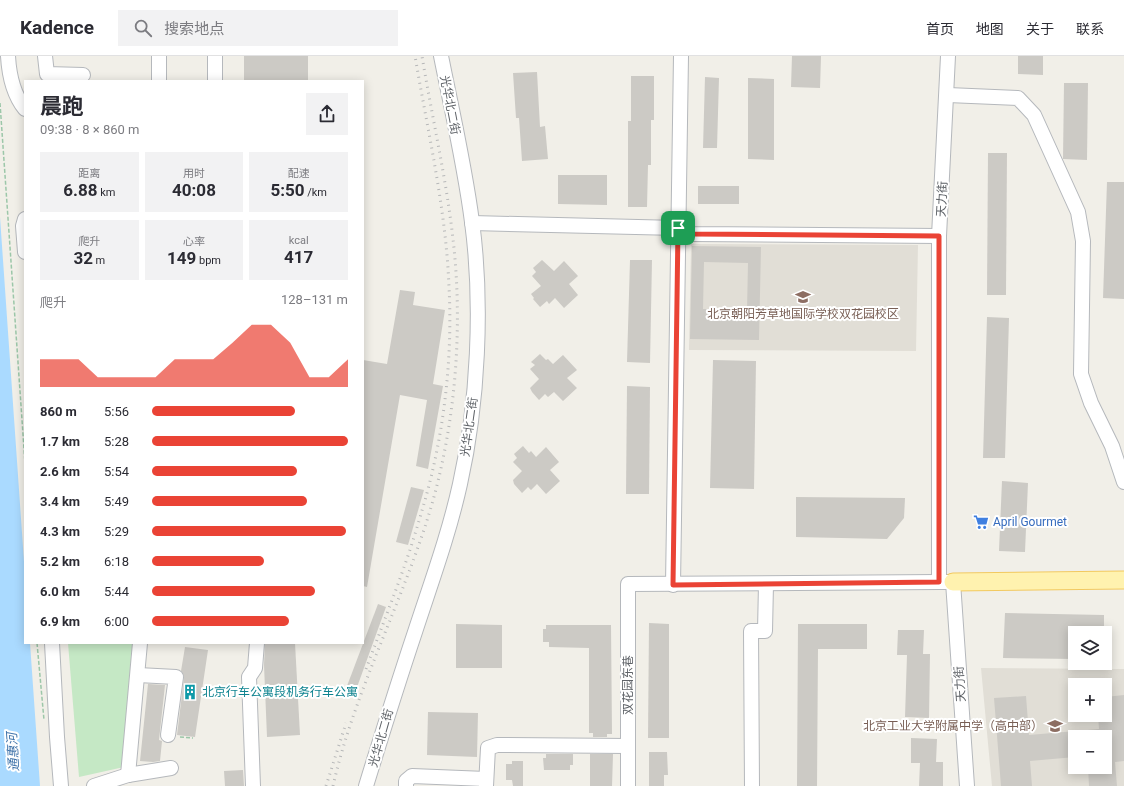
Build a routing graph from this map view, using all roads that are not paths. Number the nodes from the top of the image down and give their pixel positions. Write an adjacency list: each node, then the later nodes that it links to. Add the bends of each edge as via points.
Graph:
1 (8, 56): 12 (street, via 8,73 19,102)
2 (45, 56): 8 (street, via 47,74)
3 (159, 56): 9 (street)
4 (216, 56): 10 (street)
5 (441, 56): 14 (street, 光华北二街)
6 (681, 56): 15 (street)
7 (948, 56): 11 (street, 天力街)
8 (82, 75)
9 (158, 80)
10 (215, 80)
11 (948, 95): 16 (street, 天力街); 18 (street, via 1018,98 1034,115 1078,212 1083,241 1081,374 1091,403 1112,446)
12 (24, 108)
13 (24, 222): 17 (street)
14 (472, 223): 15 (street); 35 (street, 光华北二街, via 477,290 476,359 473,409 460,484 441,555)
15 (678, 228): 16 (street, via 692,234); 22 (street)
16 (939, 236): 20 (street, 天力街)
17 (24, 239)
18 (1124, 482)
19 (1124, 580): 20 (main road)
20 (946, 582): 21 (street); 39 (street, 天力街)
21 (766, 584): 22 (street); 38 (street, via 765,631 751,631)
22 (673, 585): 28 (street, 双花园东巷, via 628,584)
23 (52, 644): 32 (street)
24 (140, 644): 26 (street)
25 (257, 644): 34 (street, via 255,668 250,677)
26 (138, 674): 27 (street, via 176,677); 30 (street)
27 (168, 735)
28 (628, 746): 31 (street, via 497,745 488,748); 37 (street, 双花园东巷)
29 (171, 768): 30 (street)
30 (128, 775): 33 (street)
31 (486, 782): 36 (street, via 412,776 406,781)
32 (61, 786)
33 (94, 786)
34 (253, 786)
35 (366, 786)
36 (406, 786)
37 (628, 786)
38 (752, 786)
39 (967, 786)

